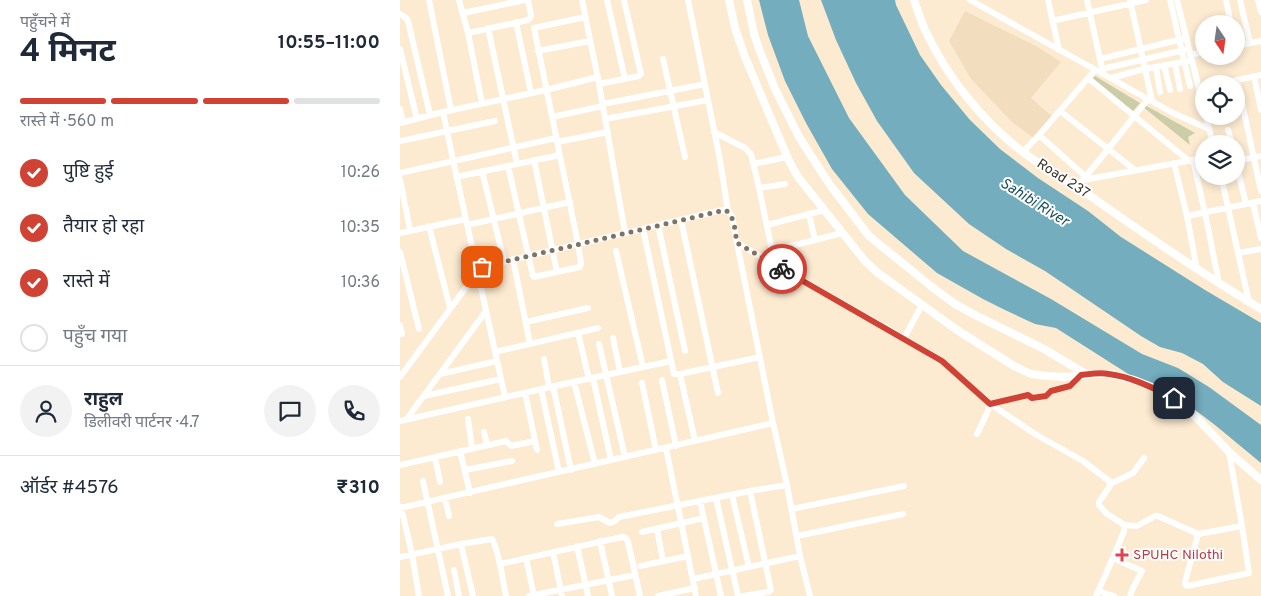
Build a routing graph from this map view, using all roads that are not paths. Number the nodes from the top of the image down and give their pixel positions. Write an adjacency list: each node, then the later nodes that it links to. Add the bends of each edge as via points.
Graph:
1 (429, 0): 76 (street)
2 (460, 0): 23 (street)
3 (526, 0): 21 (street); 29 (street, via 531,16)
4 (582, 0): 27 (street)
5 (607, 0): 58 (street)
6 (624, 0): 58 (street, via 641,73)
7 (688, 0): 60 (street)
8 (729, 0): 104 (street, via 745,57)
9 (747, 0): 195 (street, via 759,49 799,138 869,236 955,304 1044,349)
10 (914, 0): 100 (street, Road 237, via 926,33 955,82 984,118)
11 (970, 0): 39 (street)
12 (1048, 0): 28 (street)
13 (1087, 0): 24 (street)
14 (1146, 0): 20 (street)
15 (1170, 0): 32 (street)
16 (1177, 0): 32 (street)
17 (1226, 0): 26 (street)
18 (1240, 0): 35 (street)
19 (1258, 0): 22 (street)
20 (1130, 2): 24 (street); 38 (street)
21 (498, 3): 23 (street)
22 (1261, 12)
23 (463, 13): 31 (street)
24 (1090, 13): 28 (street); 44 (street)
25 (400, 14): 80 (street, via 408,21)
26 (1229, 15)
27 (585, 17): 33 (street); 40 (street, via 534,28)
28 (1052, 21): 39 (street)
29 (516, 22): 30 (street); 67 (street)
30 (488, 28): 31 (street); 68 (street)
31 (468, 33): 71 (street)
32 (1183, 39): 38 (street); 42 (street)
33 (590, 41): 40 (street); 54 (street)
34 (1261, 41): 35 (street)
35 (1250, 43): 36 (street)
36 (1245, 44)
37 (400, 49): 83 (street)
38 (1140, 49): 44 (street); 45 (street)
39 (1059, 50): 50 (street)
40 (538, 51): 63 (street)
41 (1195, 54): 42 (street)
42 (1188, 56): 45 (street); 46 (street); 51 (street); 61 (street)
43 (662, 59): 65 (street)
44 (1100, 59): 50 (street)
45 (1142, 60): 49 (street); 50 (street)
46 (1175, 64): 47 (street); 62 (street)
47 (1164, 65): 48 (street); 64 (street)
48 (1156, 67): 49 (street); 66 (street)
49 (1144, 70): 56 (street); 70 (street)
50 (1100, 71): 55 (street); 56 (street)
51 (1196, 75)
52 (1261, 75): 53 (street)
53 (1254, 76): 57 (street); 77 (street)
54 (598, 77): 59 (street); 63 (street)
55 (1088, 78): 78 (street); 81 (street)
56 (1111, 78): 70 (street)
57 (1245, 78)
58 (625, 79): 59 (street)
59 (599, 84): 72 (street)
60 (705, 84): 65 (street); 69 (street)
61 (1190, 86)
62 (1180, 89)
63 (546, 90): 67 (street); 82 (street)
64 (1170, 90)
65 (670, 91): 72 (street); 73 (street)
66 (1160, 92)
67 (531, 93): 68 (street)
68 (504, 99): 71 (street); 98 (street)
69 (708, 100): 73 (street); 92 (street)
70 (1150, 100): 81 (street); 88 (street)
71 (482, 103): 76 (street)
72 (603, 105): 82 (street); 84 (street)
73 (674, 106): 84 (street); 103 (street)
74 (400, 109): 86 (street)
75 (1245, 109): 102 (street)
76 (451, 110): 79 (street)
77 (1261, 110)
78 (1060, 111): 93 (street); 99 (street)
79 (443, 112): 80 (street); 90 (street)
80 (430, 115): 83 (street)
81 (1134, 116): 99 (street); 109 (street)
82 (552, 117): 96 (street)
83 (417, 118): 86 (street)
84 (606, 119): 91 (street)
85 (494, 121): 90 (street)
86 (402, 122)
87 (1208, 125): 88 (street)
88 (1209, 129): 94 (street)
89 (1228, 130): 95 (street)
90 (447, 131): 97 (street); 105 (street)
91 (608, 132): 96 (street); 146 (street)
92 (714, 132): 112 (street, via 748,150); 132 (street)
93 (1039, 135): 100 (street); 118 (street)
94 (1210, 135)
95 (1229, 135)
96 (557, 140): 98 (street); 101 (street)
97 (400, 141)
98 (513, 147): 105 (street); 111 (street)
99 (1109, 148): 114 (street); 118 (street)
100 (1023, 152): 123 (street, Road 237)
101 (560, 155): 106 (street); 127 (street)
102 (1258, 156): 108 (street); 125 (street)
103 (685, 157)
104 (787, 157): 112 (street); 131 (street, via 798,177)
105 (453, 160): 116 (street); 117 (street)
106 (534, 160): 111 (street); 129 (street)
107 (1195, 160): 109 (street)
108 (1245, 160)
109 (1191, 161): 110 (street); 133 (street)
110 (1174, 163): 114 (street); 136 (street)
111 (517, 164): 113 (street)
112 (753, 164): 124 (street)
113 (508, 166): 115 (street); 134 (street)
114 (1135, 170): 118 (street)
115 (482, 171): 117 (street); 137 (street)
116 (400, 173)
117 (456, 177): 139 (street)
118 (1085, 178): 123 (street)
119 (400, 181): 144 (street)
120 (785, 184): 124 (street)
121 (1222, 185): 130 (street)
122 (1244, 185): 128 (street)
123 (1077, 187): 162 (street, Road 237)
124 (759, 188): 141 (street)
125 (1261, 191)
126 (1261, 201): 128 (street)
127 (570, 202): 129 (street); 151 (street)
128 (1250, 204): 130 (street); 148 (street)
129 (544, 208): 134 (street); 153 (street)
130 (1228, 208): 133 (street); 157 (street)
131 (825, 210): 135 (street); 147 (street)
132 (728, 211): 138 (street); 150 (street)
133 (1205, 213): 136 (street); 165 (street)
134 (518, 214): 137 (street); 158 (street)
135 (809, 214): 141 (street); 149 (street)
136 (1187, 216): 162 (street)
137 (494, 219): 139 (street); 160 (street)
138 (681, 220): 140 (street); 188 (street)
139 (467, 222): 142 (street); 163 (street)
140 (658, 225): 143 (street); 182 (street)
141 (766, 225): 155 (street)
142 (429, 226): 144 (street); 168 (street)
143 (643, 228): 146 (street); 187 (street)
144 (410, 230): 145 (street)
145 (400, 233)
146 (625, 233): 151 (street)
147 (842, 233): 149 (street); 167 (street, via 878,273)
148 (1261, 238)
149 (816, 240): 155 (street)
150 (737, 243): 161 (street); 184 (street)
151 (578, 244): 153 (street); 164 (street, via 581,266)
152 (1261, 249): 157 (street)
153 (553, 250): 158 (street); 164 (street)
154 (616, 251): 189 (street)
155 (772, 251): 161 (street)
156 (400, 252): 175 (street)
157 (1238, 253): 166 (street)
158 (528, 256): 159 (street); 164 (street, via 533,277)
159 (513, 259): 160 (street); 172 (street)
160 (504, 261): 163 (street, via 484,266)
161 (775, 265): 179 (street)
162 (1197, 270): 165 (street, Road 237)
163 (478, 271): 168 (street); 171 (street)
164 (557, 272)
165 (1219, 283): 166 (street, Road 237)
166 (1249, 302): 170 (street, Road 237)
167 (922, 305): 179 (street); 195 (street, via 1018,369 1047,376)
168 (450, 308): 191 (street)
169 (588, 308): 172 (street)
170 (1261, 310)
171 (486, 311): 183 (street); 192 (street)
172 (526, 322): 180 (street)
173 (400, 325): 177 (street)
174 (598, 328): 176 (street)
175 (419, 329)
176 (578, 333): 180 (street); 196 (street)
177 (402, 334)
178 (613, 338): 190 (street)
179 (904, 338): 207 (street, via 942,361)
180 (530, 344): 183 (street)
181 (599, 344): 194 (street)
182 (684, 351)
183 (495, 352): 186 (street)
184 (760, 357): 188 (street); 210 (street)
185 (544, 359): 201 (street)
186 (497, 361): 192 (street); 197 (street)
187 (671, 361): 189 (street); 193 (street, via 674,374)
188 (712, 367): 193 (street); 203 (street)
189 (643, 368): 190 (street)
190 (620, 372): 194 (street)
191 (401, 374)
192 (440, 374): 205 (street)
193 (680, 374): 214 (street)
194 (606, 375): 196 (street); 224 (street)
195 (1083, 375): 207 (street, via 1070,386 1051,391 1046,396 1032,398 1028,395); 222 (street, via 1104,373 1122,377 1144,383 1174,398)
196 (591, 378): 199 (street); 226 (street)
197 (501, 379): 205 (street); 206 (street)
198 (662, 380): 216 (street)
199 (574, 382): 201 (street); 228 (street)
200 (642, 383): 220 (street)
201 (551, 387): 202 (street); 231 (street)
202 (541, 389): 204 (street); 232 (street)
203 (718, 392)
204 (525, 393): 206 (street); 213 (street)
205 (424, 396): 209 (street)
206 (505, 397): 209 (street)
207 (990, 404): 212 (street); 236 (street, via 1083,461)
208 (468, 418): 217 (street)
209 (403, 420)
210 (773, 423): 214 (street); 237 (street)
211 (484, 432): 215 (street)
212 (977, 434)
213 (535, 441): 215 (street, via 511,446 506,441); 219 (street)
214 (696, 441): 216 (street)
215 (487, 445): 217 (street)
216 (676, 446): 218 (street)
217 (472, 448): 221 (street)
218 (666, 448): 220 (street); 246 (street)
219 (537, 450)
220 (656, 450): 224 (street)
221 (460, 451): 223 (street); 230 (street)
222 (1229, 452): 233 (street); 255 (street)
223 (435, 457): 229 (street); 235 (street)
224 (625, 457): 226 (street)
225 (1144, 458): 236 (street, via 1133,473)
226 (611, 460): 228 (street)
227 (512, 461): 230 (street)
228 (595, 464): 231 (street)
229 (400, 465)
230 (465, 470): 240 (street)
231 (571, 470): 232 (street)
232 (559, 472): 240 (street)
233 (1261, 480)
234 (423, 481): 245 (street)
235 (440, 482)
236 (1110, 484): 254 (street, via 1099,506)
237 (787, 485): 239 (street); 248 (street)
238 (904, 486): 248 (street)
239 (750, 491): 241 (street); 272 (street)
240 (470, 493): 242 (street)
241 (732, 495): 243 (street); 275 (street)
242 (445, 498): 245 (street); 250 (street)
243 (716, 498): 244 (street); 277 (street)
244 (700, 501): 246 (street); 251 (street)
245 (428, 502): 247 (street); 263 (street)
246 (678, 506): 252 (street, via 619,518 610,523 599,517); 253 (street)
247 (401, 508): 265 (street)
248 (792, 509): 259 (street)
249 (903, 514): 259 (street)
250 (449, 516)
251 (704, 518): 253 (street); 279 (street)
252 (557, 524)
253 (681, 524): 256 (street); 266 (street)
254 (1124, 525): 258 (street, via 1138,526 1158,516); 270 (street)
255 (1242, 526): 258 (street); 258 (street, via 1249,573 1187,586 1185,582)
256 (657, 529): 257 (street); 271 (street)
257 (642, 532)
258 (1198, 534)
259 (797, 536): 267 (street)
260 (600, 541): 262 (street); 278 (street, via 626,538); 281 (street)
261 (461, 544): 263 (street); 273 (street, via 491,539); 289 (street)
262 (577, 546): 264 (street); 282 (street)
263 (438, 549): 265 (street); 287 (street)
264 (553, 552): 269 (street); 284 (street)
265 (412, 554): 268 (street); 286 (street)
266 (688, 556): 271 (street); 280 (street)
267 (800, 556): 272 (street); 300 (street)
268 (400, 557)
269 (526, 558): 273 (street); 291 (street)
270 (1113, 558): 285 (street); 302 (street, via 1142,571)
271 (663, 561): 274 (street)
272 (766, 563): 275 (street); 299 (street, via 771,591)
273 (500, 564): 290 (street)
274 (640, 566)
275 (749, 567): 277 (street)
276 (454, 570): 288 (street)
277 (732, 571): 279 (street); 298 (street)
278 (635, 574): 281 (street); 294 (street)
279 (716, 574): 280 (street); 297 (street)
280 (693, 579): 283 (street)
281 (608, 580): 282 (street); 293 (street)
282 (586, 584): 284 (street); 292 (street)
283 (695, 588): 295 (street); 296 (street)
284 (562, 593): 291 (street)
285 (1097, 594): 301 (street)
286 (419, 596)
287 (448, 596)
288 (459, 596)
289 (473, 596)
290 (506, 596)
291 (532, 596)
292 (588, 596)
293 (612, 596)
294 (640, 596)
295 (658, 596)
296 (696, 596)
297 (720, 596)
298 (738, 596)
299 (743, 596)
300 (810, 596)
301 (1114, 596)
302 (1130, 596)

